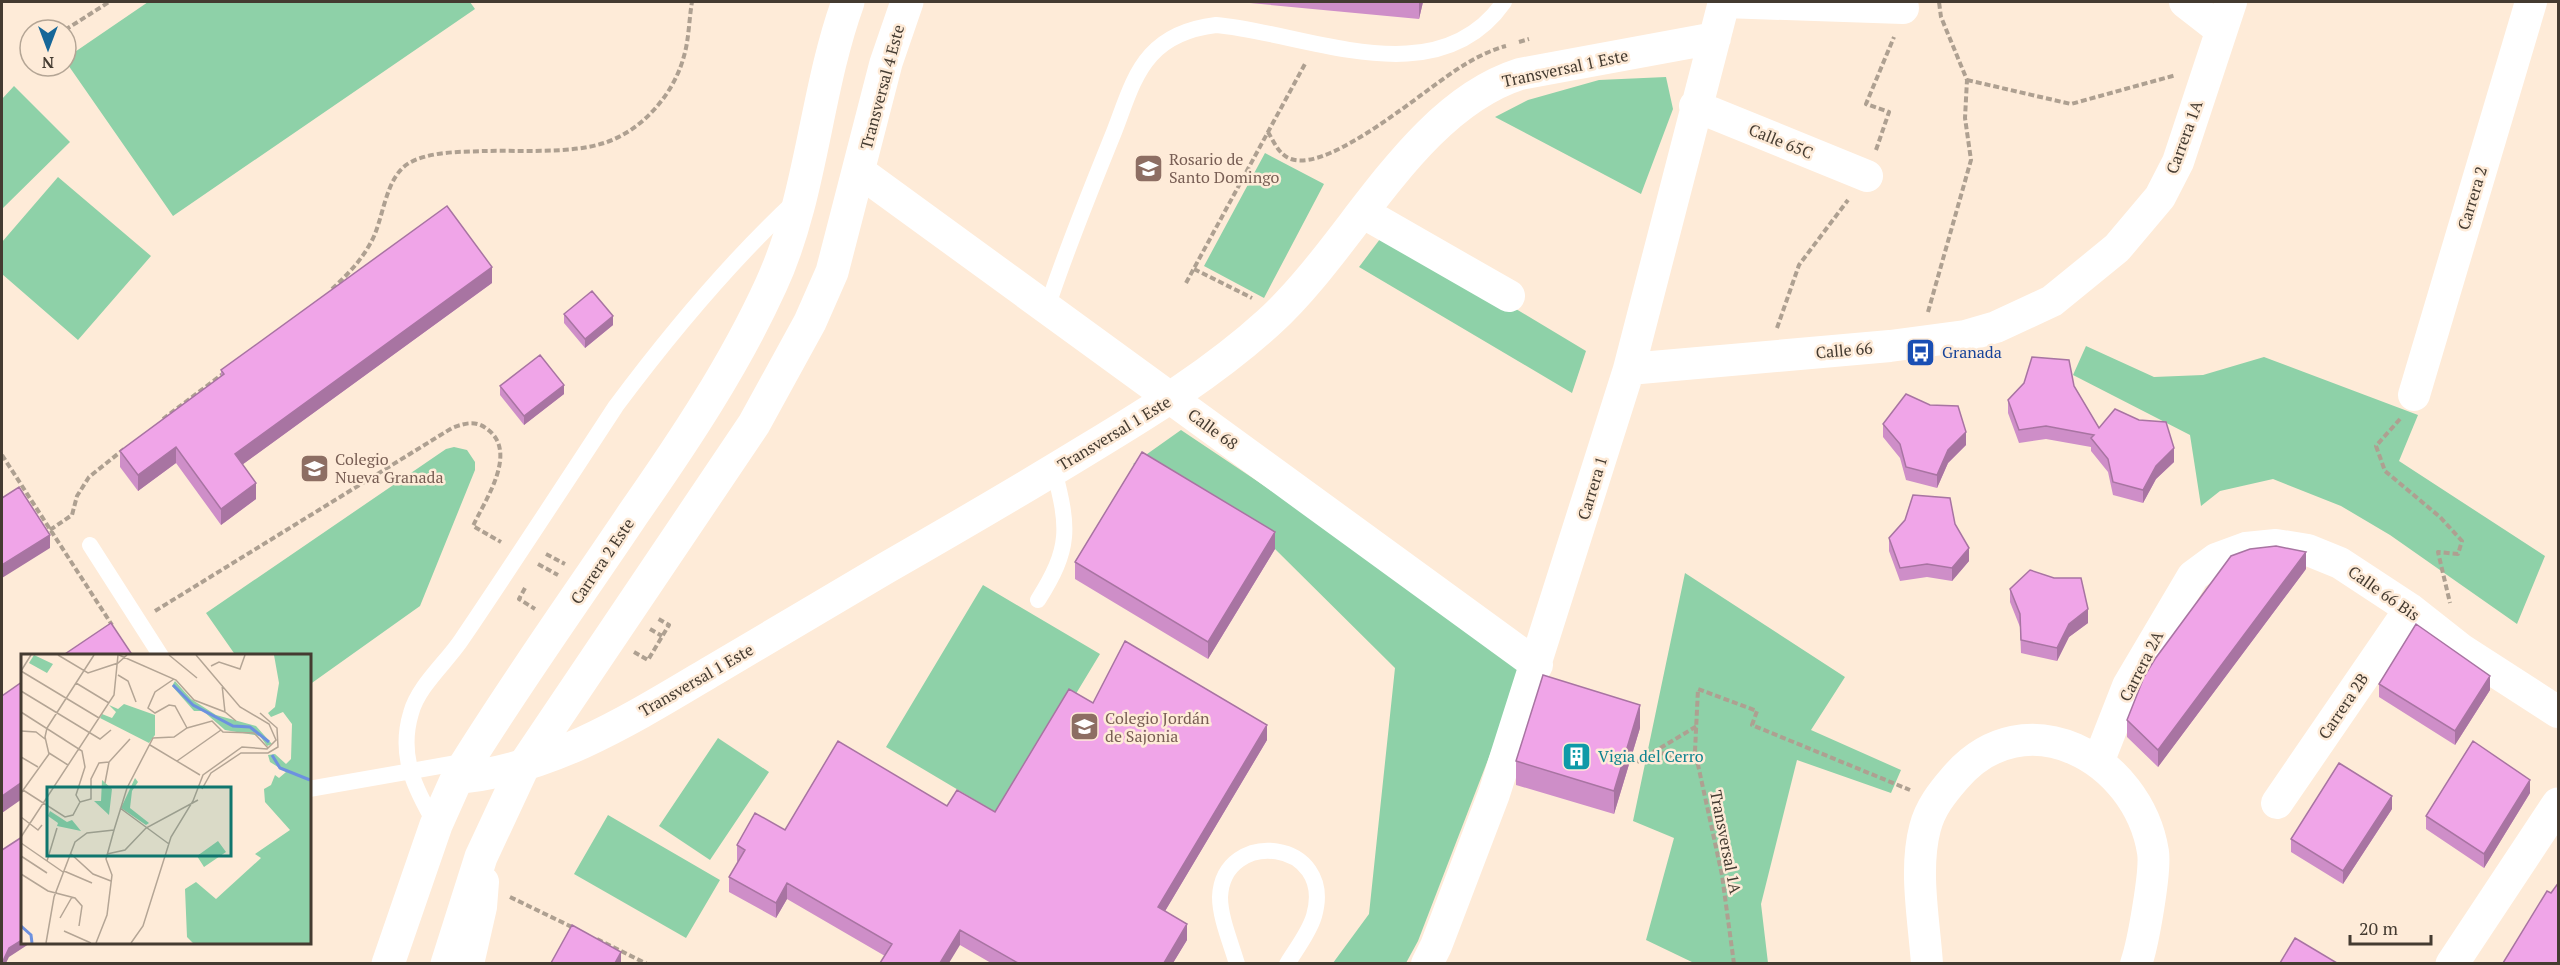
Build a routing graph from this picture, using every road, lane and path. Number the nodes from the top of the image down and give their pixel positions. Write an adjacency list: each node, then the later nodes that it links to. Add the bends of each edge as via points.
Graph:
1 (109, 2): 12 (path)
2 (692, 2): 26 (path, via 685,55 677,77 655,108 628,132 579,148 460,152 408,164 391,188 372,242 353,270)
3 (848, 2): 22 (main road, Carrera 2 Este)
4 (907, 2): 20 (main road, Transversal 4 Este, via 886,63)
5 (1504, 2): 15 (lane, via 1488,20 1460,39 1423,53 1399,56)
6 (1724, 2): 10 (street); 13 (street, Carrera 1)
7 (1940, 2): 17 (path, via 1941,17)
8 (2186, 2): 11 (street)
9 (2531, 2): 34 (street, Carrera 2)
10 (1903, 8)
11 (2226, 16): 16 (street, Carrera 1A)
12 (78, 22)
13 (1714, 38): 18 (street, Carrera 1); 23 (street, Transversal 1 Este, via 1520,74 1497,82 1459,105 1434,129)
14 (1529, 39): 19 (path, via 1492,50 1465,64 1350,144 1324,157 1287,157)
15 (1316, 43): 19 (path); 30 (lane, via 1215,25 1179,34 1150,56 1133,84)
16 (2209, 67): 17 (path, via 2071,104); 29 (street, Carrera 1A, via 2178,162 2160,197 2117,248)
17 (1967, 80): 31 (path, via 1965,118 1971,160)
18 (1695, 106): 21 (street, Calle 65C); 33 (street, Carrera 1)
19 (1268, 132): 24 (path)
20 (860, 172): 30 (street, Calle 68); 62 (main road, via 832,272 810,322 759,415)
21 (1867, 176)
22 (800, 197): 63 (main road, Carrera 2 Este, via 772,282 715,389 678,450); 64 (lane, via 755,238 643,369 456,648 416,700 408,732)
23 (1364, 213): 27 (street); 35 (street, Transversal 1 Este, via 1314,275 1268,323)
24 (1194, 269): 25 (path); 28 (path)
25 (1186, 283)
26 (327, 294)
27 (1509, 296)
28 (1253, 299)
29 (2052, 301): 31 (street, Calle 66, via 1995,327 1965,336)
30 (1047, 308): 35 (street, Calle 68)
31 (1919, 342): 33 (street, Calle 66)
32 (233, 366): 36 (path)
33 (1629, 369): 55 (street, Carrera 1)
34 (2414, 395): 48 (path, via 2395,427 2376,446 2385,471 2462,541 2458,554 2438,552)
35 (1171, 399): 39 (street, Transversal 1 Este); 55 (street, Calle 68)
36 (158, 423)
37 (130, 444): 40 (path, via 89,477 77,496 72,515)
38 (2, 454): 40 (path)
39 (1054, 470): 47 (lane, via 1063,503 1065,537 1058,566); 62 (street, Transversal 1 Este, via 639,714)
40 (50, 530): 52 (path, via 118,635)
41 (485, 533): 52 (path, via 473,526 496,477 500,445 483,425 463,424)
42 (90, 545): 52 (lane)
43 (567, 565): 44 (path, via 547,553)
44 (534, 573)
45 (2193, 576): 49 (street, Calle 66 Bis, via 2216,560 2246,548 2276,545 2308,550 2340,562); 59 (street, Carrera 2A, via 2128,686)
46 (529, 582): 50 (path, via 519,599)
47 (1038, 600)
48 (2451, 607)
49 (2410, 609): 56 (street, Calle 66 Bis, via 2462,650); 67 (street, Carrera 2B)
50 (544, 614)
51 (654, 616): 53 (path, via 669,625 648,660)
52 (139, 621): 54 (lane)
53 (626, 648)
54 (160, 654)
55 (1537, 665): 80 (street, Carrera 1, via 1470,861)
56 (2559, 712)
57 (1697, 726): 58 (path); 61 (path, Transversal 1A); 66 (path, Transversal 1A, via 1698,689 1757,711 1752,725)
58 (1653, 751): 60 (path); 61 (path)
59 (2099, 760): 66 (street, via 2069,745 2035,739 1998,746 1969,762); 83 (street, via 2141,811 2154,853 2142,945)
60 (1637, 762)
61 (1698, 762): 81 (path, Transversal 1A, via 1722,875)
62 (523, 767): 63 (street, Transversal 1 Este, via 495,774); 70 (main road)
63 (462, 769): 64 (lane); 69 (main road, Carrera 2 Este)
64 (409, 772): 65 (lane); 69 (lane)
65 (310, 789)
66 (1936, 800): 82 (street, via 1925,828 1920,864)
67 (2277, 803)
68 (2559, 804): 84 (main road)
69 (436, 825): 74 (main road, Carrera 2 Este)
70 (481, 857): 75 (main road); 76 (street, via 482,896)
71 (502, 893): 72 (path)
72 (583, 933)
73 (594, 938): 77 (path)
74 (388, 963)
75 (447, 963)
76 (468, 963)
77 (647, 963)
78 (1237, 963): 79 (lane, via 1220,897 1223,884 1227,874 1245,856 1270,850 1305,864 1317,887 1309,929)
79 (1287, 963)
80 (1427, 963)
81 (1734, 963)
82 (1927, 963)
83 (2136, 963)
84 (2452, 963)

